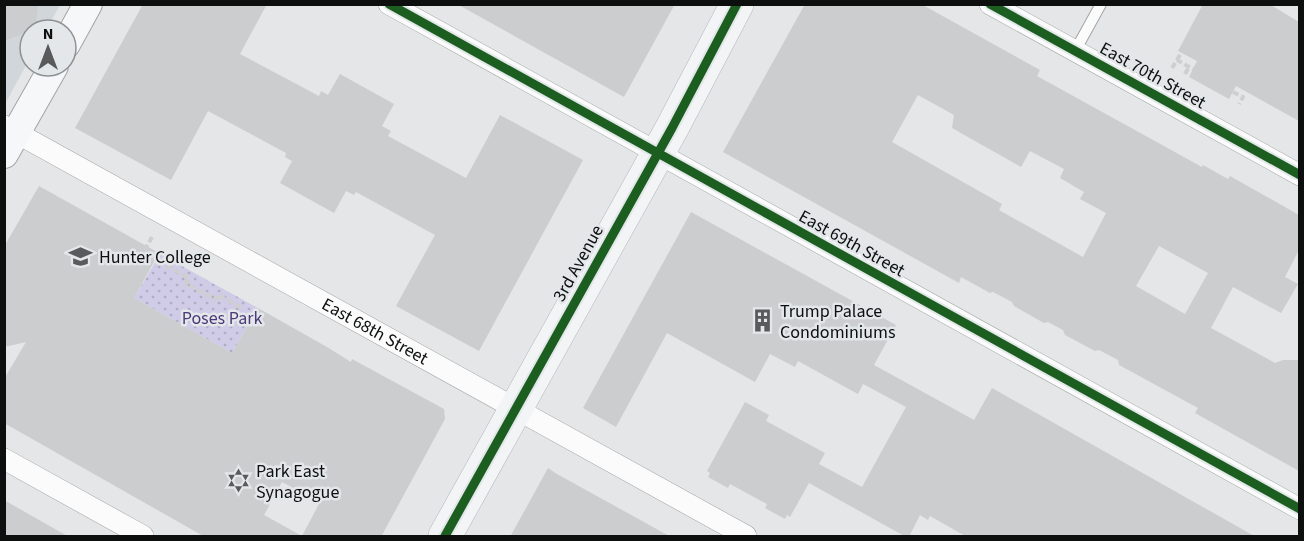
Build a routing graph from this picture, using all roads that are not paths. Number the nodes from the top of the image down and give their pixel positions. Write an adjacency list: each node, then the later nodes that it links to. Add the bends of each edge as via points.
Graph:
1 (88, 4): 6 (main road)
2 (389, 4): 10 (street, East 69th Street)
3 (737, 4): 10 (main road, 3rd Avenue)
4 (990, 4): 7 (street, East 70th Street)
5 (1101, 4): 7 (lane)
6 (78, 22)
7 (1075, 51): 11 (street, East 70th Street)
8 (46, 78): 9 (main road)
9 (9, 137): 12 (street, East 68th Street)
10 (658, 153): 12 (main road, 3rd Avenue); 14 (street, East 69th Street)
11 (1299, 175)
12 (516, 409): 16 (main road, 3rd Avenue); 17 (street, East 68th Street)
13 (4, 459): 15 (street)
14 (1299, 509)
15 (143, 537)
16 (446, 537)
17 (746, 537)

